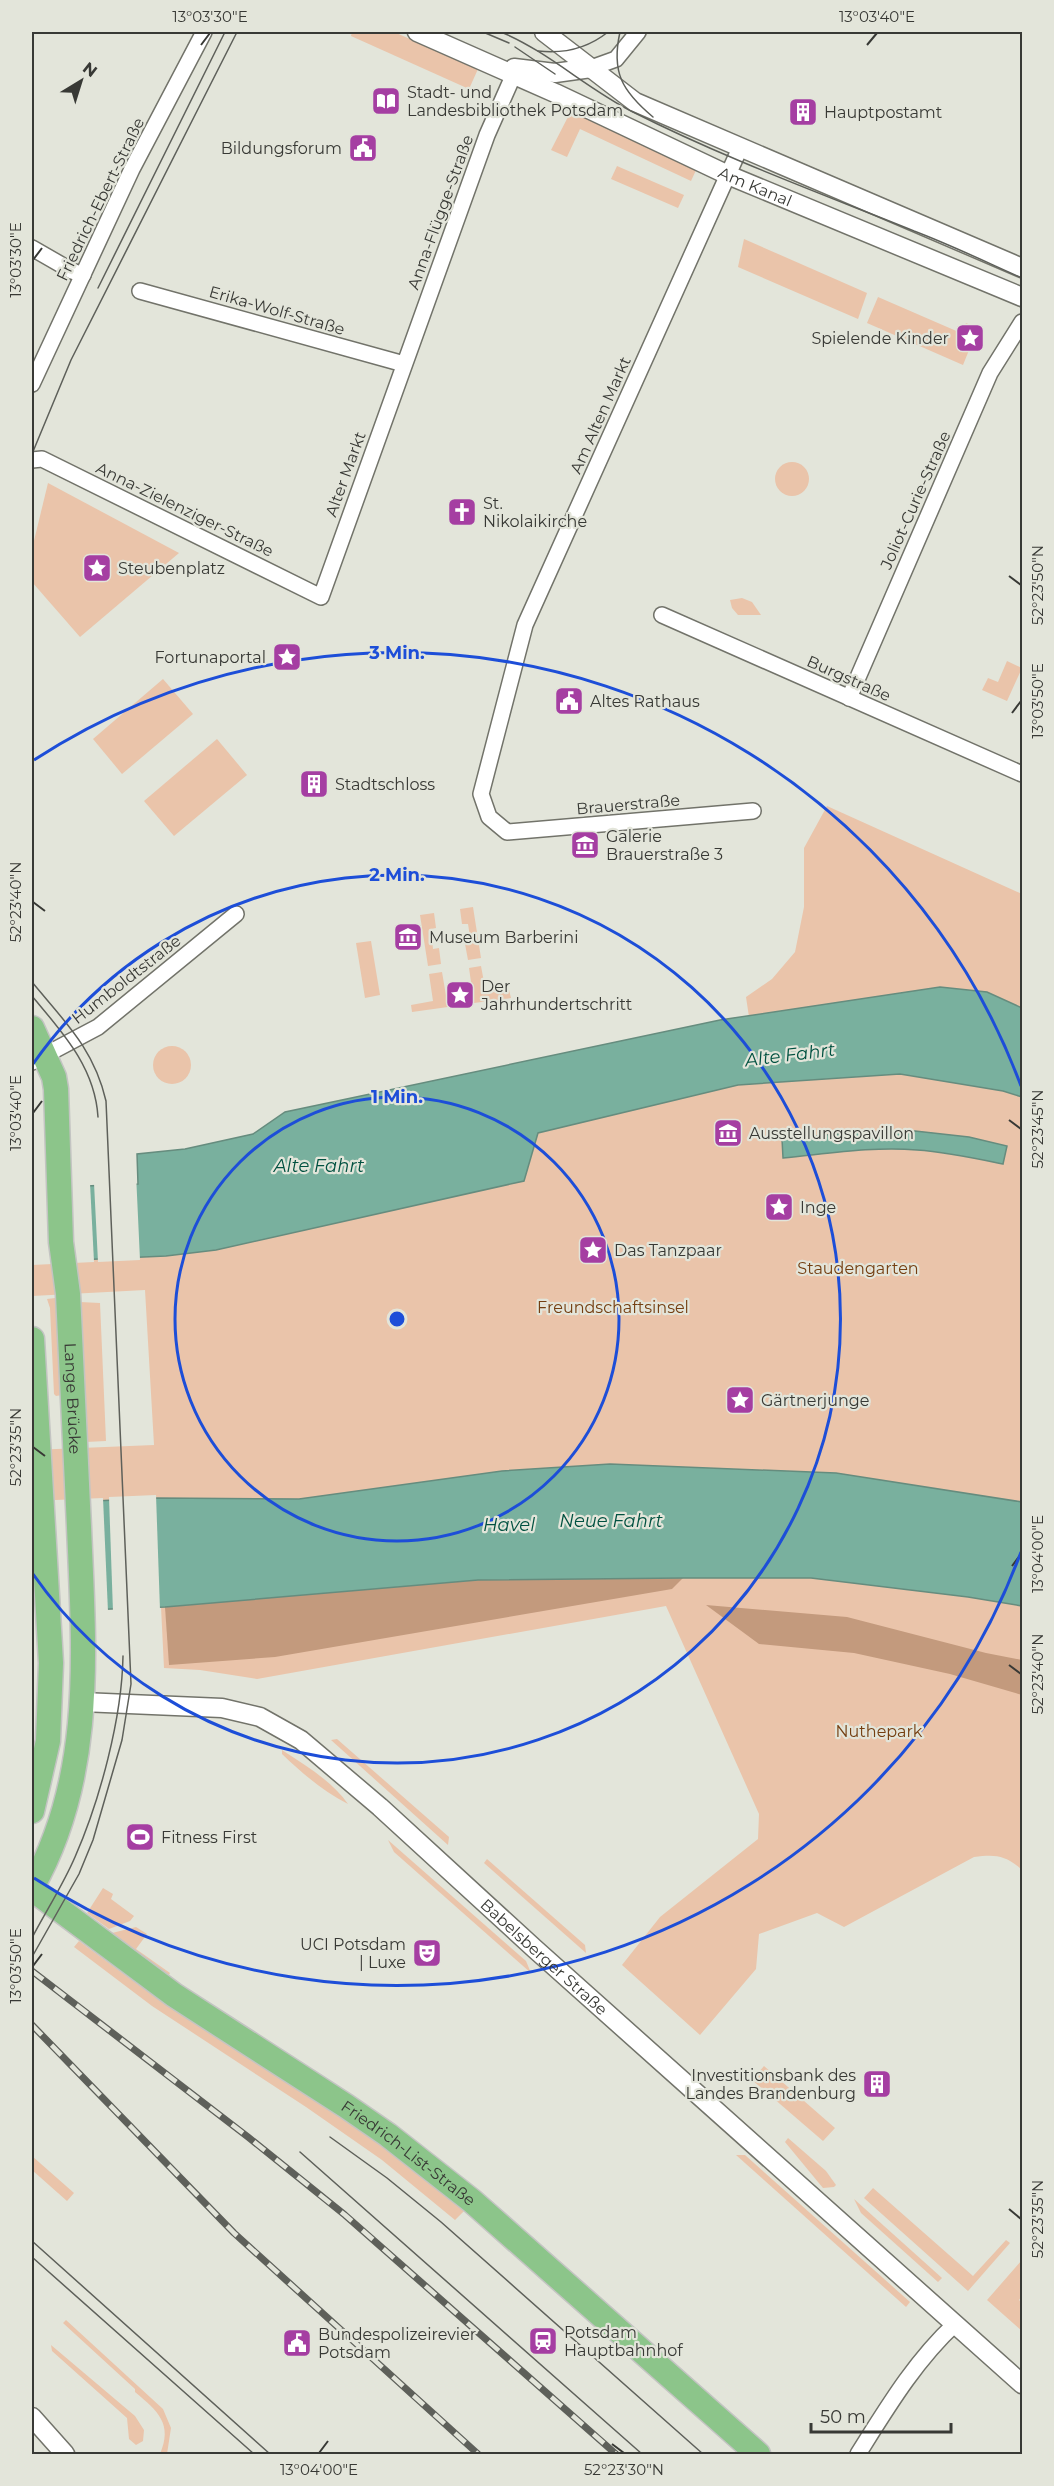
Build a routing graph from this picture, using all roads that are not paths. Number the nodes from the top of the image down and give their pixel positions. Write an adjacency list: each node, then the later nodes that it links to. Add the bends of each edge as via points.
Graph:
1 (204, 32): 12 (street, Friedrich-Ebert-Straße, via 132,169)
2 (417, 32): 5 (street, Am Kanal)
3 (544, 32): 6 (street, Am Kanal)
4 (638, 32): 6 (street, via 616,59)
5 (494, 66): 6 (street, Am Kanal, via 555,74); 7 (street, Am Kanal)
6 (591, 68): 8 (street, Am Kanal, via 635,102)
7 (514, 74): 9 (street, Am Kanal); 16 (street, Anna-Flügge-Straße, via 487,135)
8 (740, 148): 9 (street, Am Alten Markt); 11 (street, Am Kanal)
9 (728, 175): 14 (street, Am Kanal); 24 (street, Am Alten Markt, via 525,625 481,794 489,817)
10 (32, 248): 12 (street)
11 (1023, 268)
12 (83, 275): 17 (street, Friedrich-Ebert-Straße)
13 (140, 291): 16 (street, Erika-Wolf-Straße)
14 (1023, 297)
15 (1023, 322): 21 (street, Joliot-Curie-Straße, via 990,373)
16 (404, 364): 19 (street, Alter Markt)
17 (32, 384)
18 (32, 460): 19 (street, Anna-Zielenziger-Straße, via 42,459)
19 (321, 597)
20 (662, 615): 21 (street, Burgstraße)
21 (849, 698): 22 (street, Burgstraße)
22 (1023, 774)
23 (753, 811): 24 (street, Brauerstraße)
24 (507, 832)
25 (236, 914): 27 (street, Humboldtstraße, via 98,1027)
26 (32, 1028): 27 (main road, Lange Brücke)
27 (38, 1059): 30 (main road, Lange Brücke, via 54,1077 56,1089 84,1643)
28 (32, 1339): 29 (main road, via 51,1663)
29 (41, 1699): 30 (main road); 31 (main road, via 48,1741)
30 (82, 1702): 32 (main road, Lange Brücke, via 80,1743 72,1783 58,1833); 33 (street, Babelsberger Straße, via 222,1708 260,1717 301,1740)
31 (32, 1811)
32 (34, 1883): 37 (main road, Friedrich-List-Straße, via 174,1995 346,2106 426,2163)
33 (956, 2324): 34 (street, Babelsberger Straße); 38 (street, via 896,2393)
34 (1023, 2384)
35 (32, 2417): 36 (street)
36 (65, 2454)
37 (758, 2454)
38 (858, 2454)

